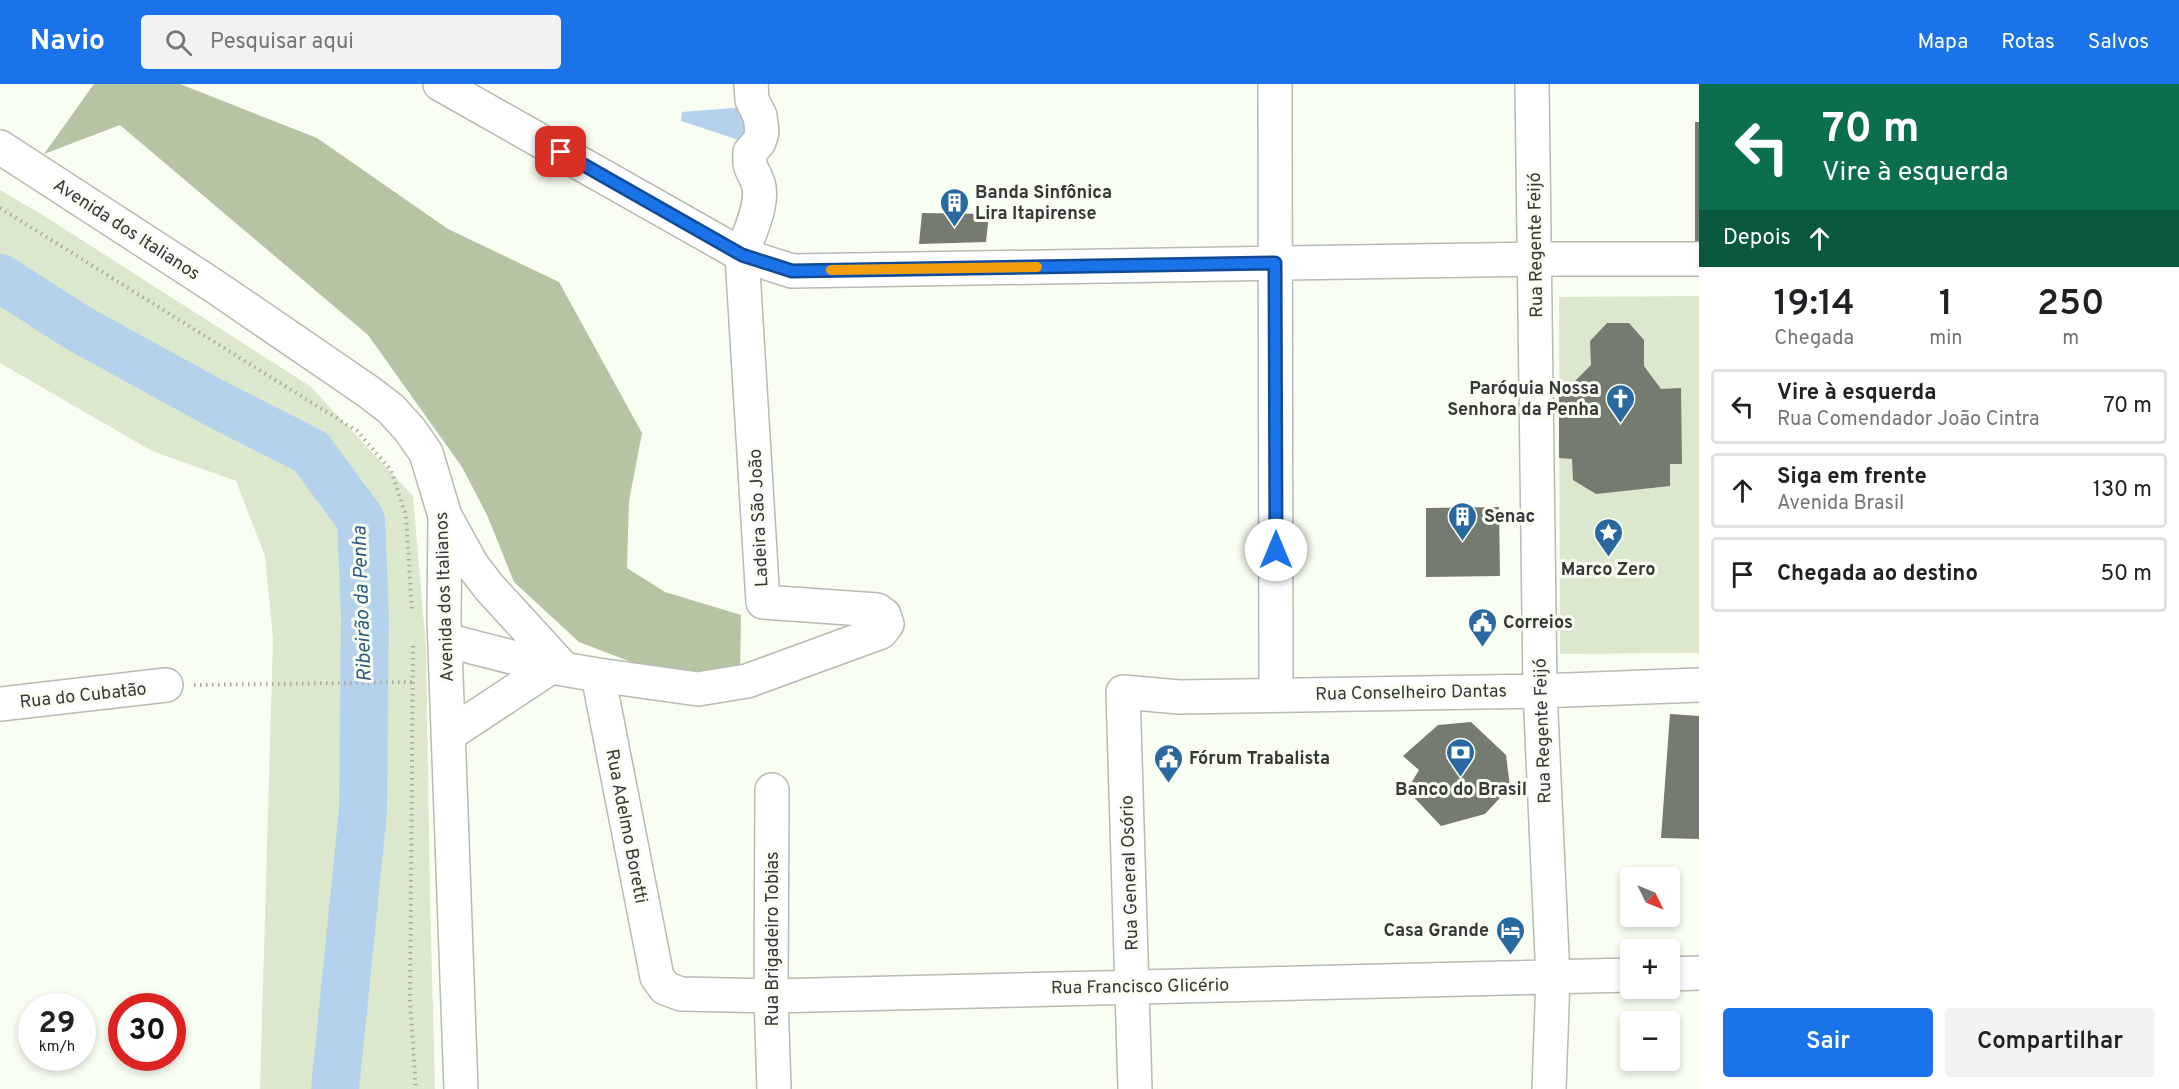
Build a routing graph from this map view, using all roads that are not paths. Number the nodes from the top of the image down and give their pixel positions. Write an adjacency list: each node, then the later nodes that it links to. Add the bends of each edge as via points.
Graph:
1 (440, 84): 6 (street)
2 (751, 84): 6 (street, Ladeira São João, via 762,132 750,152 749,165 758,183 758,208)
3 (1275, 84): 9 (street)
4 (1532, 84): 7 (street, Rua Regente Feijó)
5 (0, 147): 10 (street, Avenida dos Italianos, via 214,286 391,409 426,453)
6 (742, 255): 9 (street, via 792,271); 13 (street, Ladeira São João, via 763,602 877,610 887,624 881,632 747,681 698,689)
7 (1536, 259): 8 (street); 9 (street); 16 (street, Rua Regente Feijó)
8 (1699, 259)
9 (1275, 263): 18 (street)
10 (445, 516): 11 (street, Avenida dos Italianos); 12 (street, via 472,565)
11 (445, 640): 12 (street, Ladeira São João); 20 (street, Avenida dos Italianos)
12 (557, 667): 13 (street, Ladeira São João); 20 (street)
13 (598, 675): 25 (street, Rua Adelmo Boretti)
14 (166, 685): 19 (street, Rua do Cubatão)
15 (1699, 685): 16 (street, Rua Conselheiro Dantas)
16 (1540, 691): 18 (street, Rua Conselheiro Dantas); 26 (street, Rua Regente Feijó)
17 (1123, 692): 18 (street, Rua Conselheiro Dantas, via 1179,697); 27 (street, Rua General Osório)
18 (1276, 694)
19 (0, 704)
20 (448, 735): 29 (street, Avenida dos Italianos)
21 (772, 790): 28 (street, Rua Brigadeiro Tobias)
22 (1699, 973): 23 (street)
23 (1680, 974)
24 (1620, 975): 26 (street, Rua Francisco Glicério)
25 (657, 976): 28 (street, Rua Francisco Glicério, via 665,988 681,994)
26 (1552, 978): 27 (street, Rua Francisco Glicério); 32 (street, Rua Regente Feijó)
27 (1133, 986): 28 (street, Rua Francisco Glicério); 31 (street, Rua General Osório)
28 (771, 996): 30 (street, Rua Brigadeiro Tobias)
29 (461, 1089)
30 (774, 1089)
31 (1135, 1089)
32 (1549, 1089)

